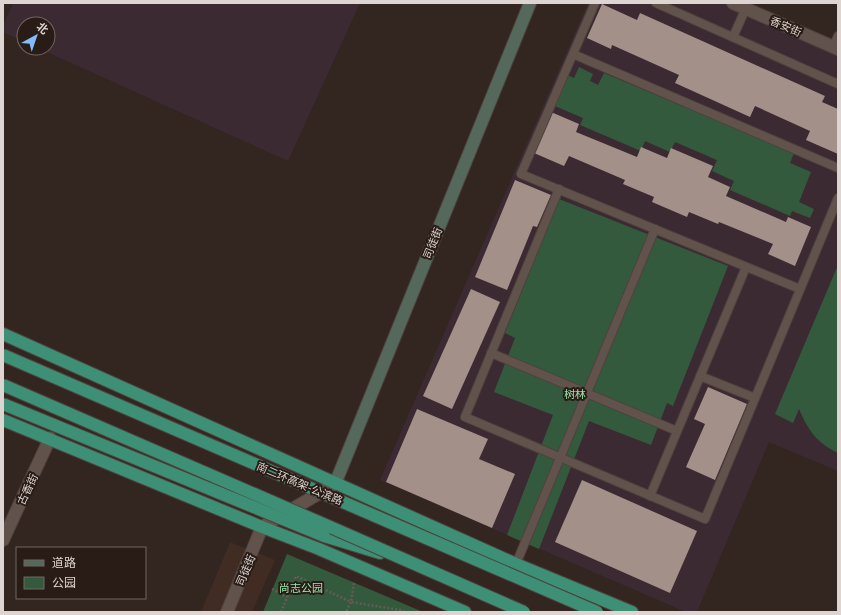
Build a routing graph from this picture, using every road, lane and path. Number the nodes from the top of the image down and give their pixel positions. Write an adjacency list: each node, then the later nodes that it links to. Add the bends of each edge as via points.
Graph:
1 (530, 3): 28 (main road, 司徒街)
2 (595, 3): 8 (lane)
3 (656, 3): 6 (lane)
4 (734, 3): 5 (street, 香安街)
5 (746, 8): 6 (lane); 7 (street, 香安街)
6 (733, 37): 9 (lane)
7 (836, 44)
8 (573, 54): 10 (lane); 11 (lane, via 521,174)
9 (838, 84)
10 (838, 168)
11 (559, 189): 13 (lane); 17 (lane)
12 (838, 198): 15 (lane)
13 (655, 229): 14 (lane); 21 (lane)
14 (746, 267): 15 (lane); 19 (lane)
15 (800, 289): 22 (lane)
16 (3, 334): 28 (highway)
17 (492, 353): 21 (lane); 27 (lane, via 465,417)
18 (3, 355): 44 (highway, 南二环高架-公滨路, bridge)
19 (700, 376): 22 (lane); 25 (lane)
20 (3, 385): 32 (highway, bridge)
21 (587, 393): 25 (lane); 27 (lane)
22 (755, 398): 29 (lane, via 705,519)
23 (3, 404): 32 (highway, bridge, via 324,536)
24 (3, 420): 26 (highway)
25 (677, 431): 29 (lane)
26 (50, 438): 30 (highway); 31 (street, 古香街)
27 (560, 458): 29 (lane); 33 (lane)
28 (335, 484): 30 (street); 33 (highway)
29 (650, 496)
30 (262, 527): 38 (street, 司徒街); 42 (highway)
31 (3, 540)
32 (409, 562): 43 (highway, bridge)
33 (516, 564): 45 (highway)
34 (354, 583): 37 (path)
35 (272, 589): 36 (path)
36 (287, 597): 37 (path, via 296,576); 39 (path)
37 (351, 602): 40 (path); 41 (path)
38 (227, 612)
39 (281, 612)
40 (346, 612)
41 (405, 612)
42 (465, 612)
43 (524, 612)
44 (597, 612)
45 (632, 612)

